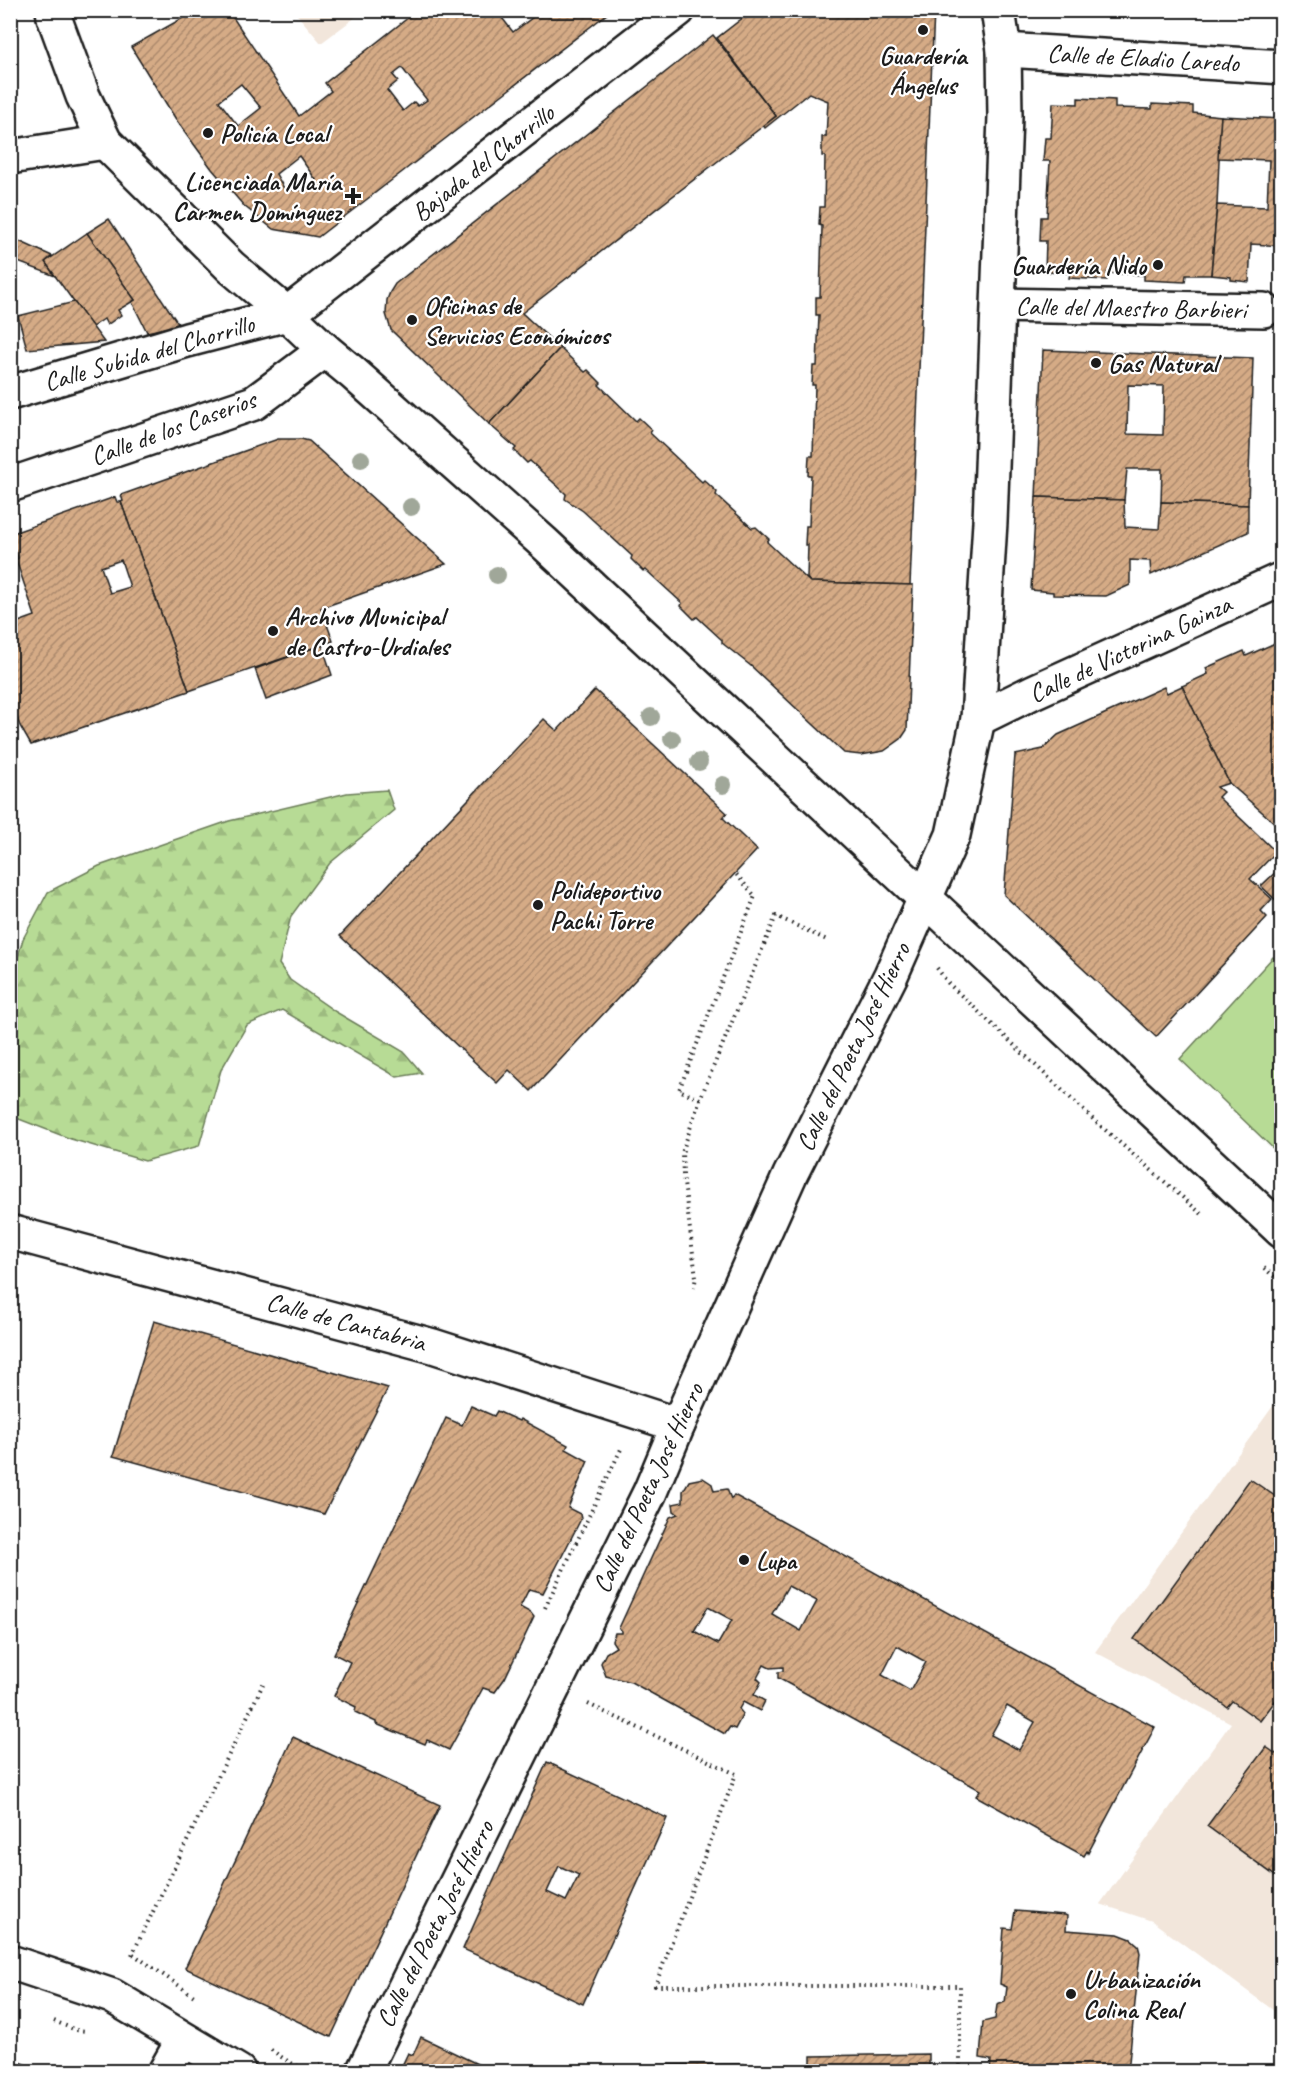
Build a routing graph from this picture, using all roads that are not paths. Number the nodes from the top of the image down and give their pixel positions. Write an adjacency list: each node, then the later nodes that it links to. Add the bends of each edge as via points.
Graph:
1 (53, 10): 6 (street, via 83,96)
2 (678, 10): 10 (street, Bajada del Chorrillo)
3 (998, 10): 4 (street, Calle del Poeta José Hierro)
4 (1004, 50): 5 (street, Calle de Eladio Laredo); 8 (street, Calle del Poeta José Hierro)
5 (1281, 67)
6 (105, 142): 7 (street); 10 (street, via 231,267)
7 (10, 157)
8 (999, 305): 9 (street, Calle del Maestro Barbieri); 15 (street, Calle del Poeta José Hierro)
9 (1264, 310)
10 (287, 314): 11 (street); 12 (street, Calle Subida del Chorrillo)
11 (325, 351): 13 (street, Calle de los Caseríos, via 254,403); 16 (street, via 543,542)
12 (10, 393)
13 (10, 484)
14 (1281, 579): 15 (street, Calle de Victorina Gainza)
15 (978, 719): 16 (street, Calle del Poeta José Hierro, via 953,835)
16 (924, 899): 17 (street); 19 (street, Calle del Poeta José Hierro, via 891,975 790,1175)
17 (1281, 1231)
18 (10, 1232): 19 (street, Calle de Cantabria, via 433,1346)
19 (678, 1425): 24 (street, Calle del Poeta José Hierro, via 650,1492)
20 (10, 1962): 21 (street, via 112,1996)
21 (183, 2040): 22 (street); 23 (street)
22 (165, 2072)
23 (239, 2072)
24 (363, 2072)

